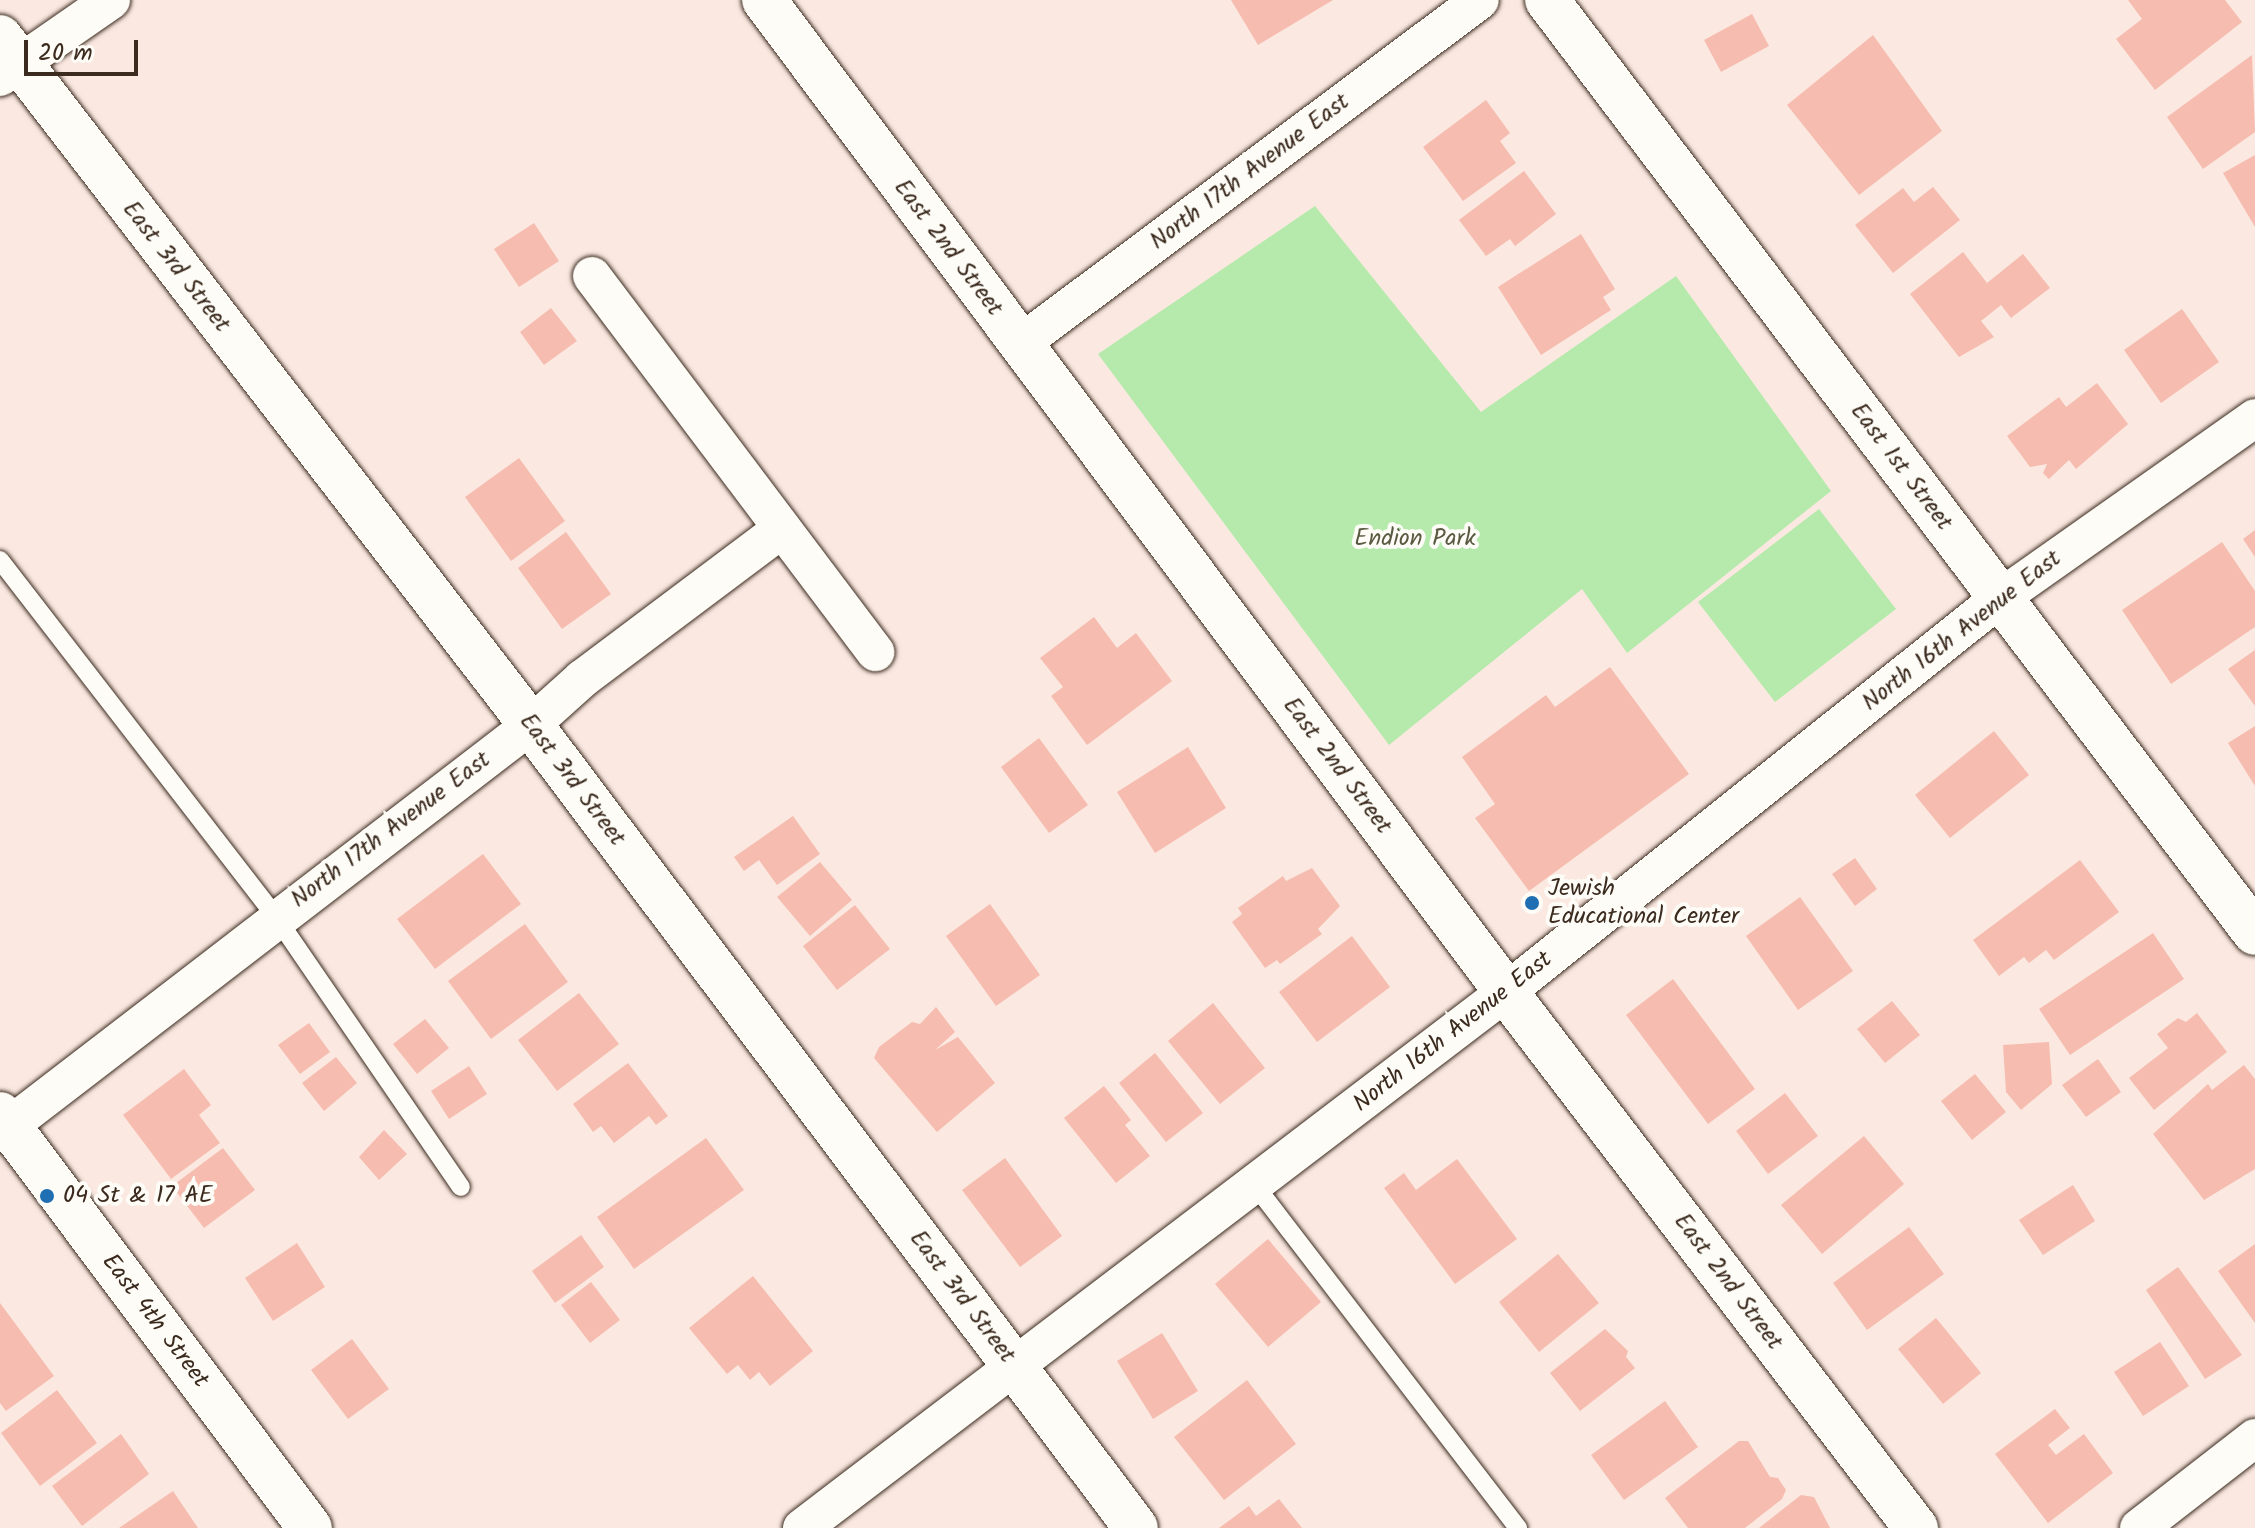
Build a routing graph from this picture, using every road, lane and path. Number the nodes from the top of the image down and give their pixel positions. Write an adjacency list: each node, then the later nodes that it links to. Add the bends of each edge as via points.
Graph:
1 (111, 0): 5 (street)
2 (764, 0): 7 (street, East 2nd Street)
3 (1480, 0): 7 (street, North 17th Avenue East)
4 (1547, 0): 11 (street, East 1st Street)
5 (6, 59): 13 (street, East 3rd Street)
6 (592, 276): 9 (street)
7 (1020, 344): 16 (street, East 2nd Street)
8 (2255, 418): 11 (street, North 16th Avenue East)
9 (782, 529): 12 (street); 13 (street, North 17th Avenue East, via 582,679)
10 (0, 560): 14 (lane)
11 (2000, 598): 15 (street, East 1st Street); 16 (street, North 16th Avenue East)
12 (875, 652)
13 (531, 725): 14 (street, North 17th Avenue East); 20 (street, East 3rd Street)
14 (276, 917): 17 (street, North 17th Avenue East); 19 (lane)
15 (2255, 933)
16 (1506, 992): 18 (street, North 16th Avenue East); 26 (street, East 2nd Street)
17 (3, 1124): 22 (street, East 4th Street)
18 (1254, 1184): 20 (street, North 16th Avenue East); 25 (lane)
19 (461, 1187)
20 (1014, 1366): 23 (street, North 16th Avenue East); 24 (street, East 3rd Street)
21 (2253, 1442): 27 (street)
22 (310, 1528)
23 (802, 1528)
24 (1136, 1528)
25 (1518, 1528)
26 (1916, 1528)
27 (2139, 1528)

